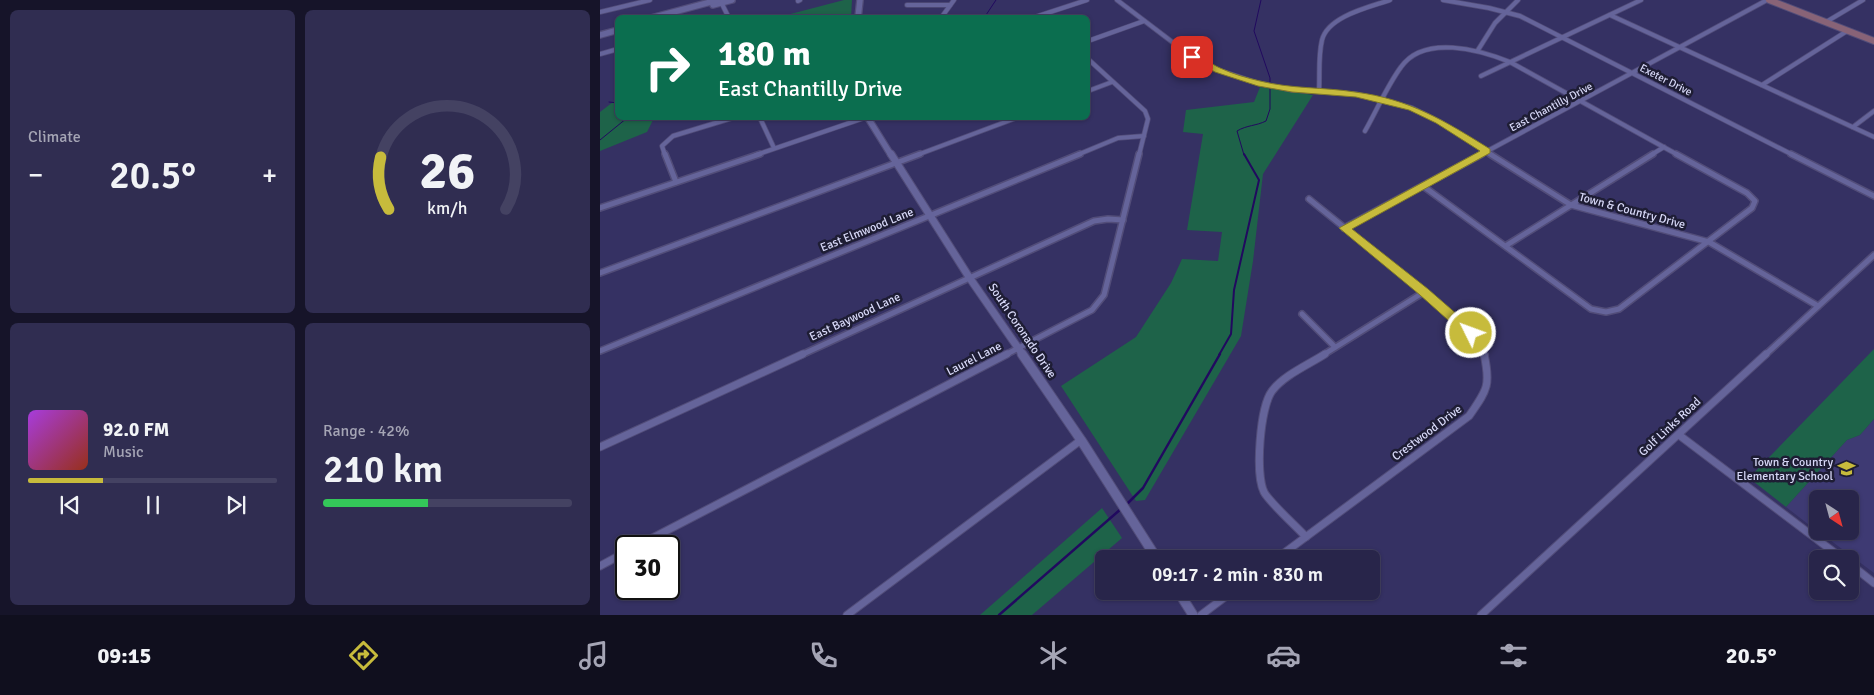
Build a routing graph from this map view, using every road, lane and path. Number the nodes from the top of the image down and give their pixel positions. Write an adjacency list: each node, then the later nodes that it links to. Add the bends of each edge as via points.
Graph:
1 (648, 0): 17 (street)
2 (732, 0): 13 (street)
3 (860, 0): 21 (street)
4 (954, 0): 15 (street)
5 (1087, 0): 23 (street)
6 (1117, 0): 25 (street, Town & Country Drive)
7 (1390, 0): 46 (street, via 1340,19 1328,28 1322,37)
8 (1443, 0): 16 (street, Exeter Drive)
9 (1518, 0): 16 (street)
10 (1641, 0): 24 (street)
11 (1768, 0): 26 (main road); 35 (street, East Chantilly Drive)
12 (1863, 0): 26 (street)
13 (720, 1): 18 (street); 19 (street); 20 (street)
14 (907, 5): 15 (street)
15 (950, 5): 22 (street)
16 (1505, 11): 32 (street, Exeter Drive); 37 (street)
17 (600, 12)
18 (663, 15)
19 (676, 15)
20 (728, 15)
21 (858, 15)
22 (942, 15)
23 (1041, 15)
24 (1610, 15): 32 (street); 35 (street)
25 (1144, 21): 33 (street); 46 (street, Town & Country Drive, via 1192,57 1218,70 1258,83 1292,90)
26 (1826, 22): 30 (main road)
27 (615, 27): 28 (street)
28 (600, 31)
29 (615, 31): 31 (street)
30 (1847, 31): 34 (main road); 44 (street)
31 (600, 35)
32 (1562, 37): 40 (street); 41 (street, Exeter Drive)
33 (1090, 40)
34 (1874, 41)
35 (1678, 48): 41 (street, East Chantilly Drive); 44 (street)
36 (615, 50): 38 (street)
37 (1478, 50): 40 (street); 47 (street, via 1431,48 1410,57 1402,64)
38 (600, 54)
39 (1090, 61): 43 (street, Laurel Lane)
40 (1510, 62): 42 (street); 48 (street)
41 (1632, 73): 48 (street, East Chantilly Drive); 67 (street, Exeter Drive)
42 (1481, 76)
43 (1112, 82): 45 (street); 59 (street, Laurel Lane, via 1146,111 1148,119)
44 (1762, 85): 57 (street)
45 (1090, 90)
46 (1319, 91): 47 (street, Town & Country Drive)
47 (1382, 99): 58 (street); 63 (street, Town & Country Drive, via 1412,108)
48 (1580, 101): 61 (street); 63 (street, East Chantilly Drive)
49 (1874, 111): 57 (street)
50 (712, 120): 56 (street)
51 (724, 120): 56 (street)
52 (761, 120): 62 (street)
53 (860, 120): 62 (street)
54 (867, 120): 64 (street, South Coronado Drive)
55 (1010, 120): 64 (street)
56 (713, 123): 65 (street, via 673,136 662,146)
57 (1853, 127): 60 (street)
58 (1365, 131)
59 (1144, 136): 71 (street, East Elmwood Lane, via 1118,138); 72 (street, Laurel Lane)
60 (1874, 137)
61 (1664, 147): 69 (street); 74 (street, via 1747,192 1755,201 1752,208)
62 (774, 148): 65 (street)
63 (1487, 151): 66 (street, East Chantilly Drive); 69 (street, Town & Country Drive)
64 (895, 162): 71 (street, South Coronado Drive); 77 (street)
65 (676, 182): 70 (street)
66 (1423, 186): 73 (street, East Chantilly Drive); 75 (street)
67 (1874, 196)
68 (1309, 199): 73 (street, Crestwood Drive)
69 (1571, 204): 74 (street, Town & Country Drive); 75 (street)
70 (600, 208)
71 (930, 216): 78 (street, South Coronado Drive); 84 (street, East Elmwood Lane)
72 (1124, 220): 78 (street, East Baywood Lane, via 1094,221); 83 (street, Laurel Lane, via 1104,296 1092,310)
73 (1344, 228): 79 (street, Crestwood Drive)
74 (1709, 242): 75 (street, via 1619,309 1606,312 1591,309); 80 (street, Town & Country Drive)
75 (1507, 245)
76 (1874, 255): 80 (street, Golf Links Road)
77 (600, 273)
78 (969, 277): 83 (street, South Coronado Drive); 87 (street, East Baywood Lane)
79 (1424, 292): 82 (street); 89 (street, Crestwood Drive, via 1471,333 1484,353 1487,391 1469,416)
80 (1818, 306): 85 (street, Golf Links Road)
81 (1302, 314): 82 (street)
82 (1335, 347): 89 (street, via 1282,381 1271,392 1264,412 1259,463 1264,492)
83 (1019, 348): 86 (street, South Coronado Drive); 88 (street, Laurel Lane)
84 (600, 351)
85 (1679, 435): 92 (street); 102 (street, Golf Links Road)
86 (1081, 440): 90 (street, South Coronado Drive); 99 (street)
87 (600, 447)
88 (658, 535)
89 (1306, 537): 91 (street, Crestwood Drive)
90 (1151, 550)
91 (1288, 550)
92 (1831, 550)
93 (615, 558): 94 (street)
94 (600, 566)
95 (1859, 571): 96 (street)
96 (1874, 583)
97 (1184, 600): 100 (street)
98 (1221, 600): 101 (street)
99 (847, 615)
100 (1194, 615)
101 (1202, 615)
102 (1481, 615)

